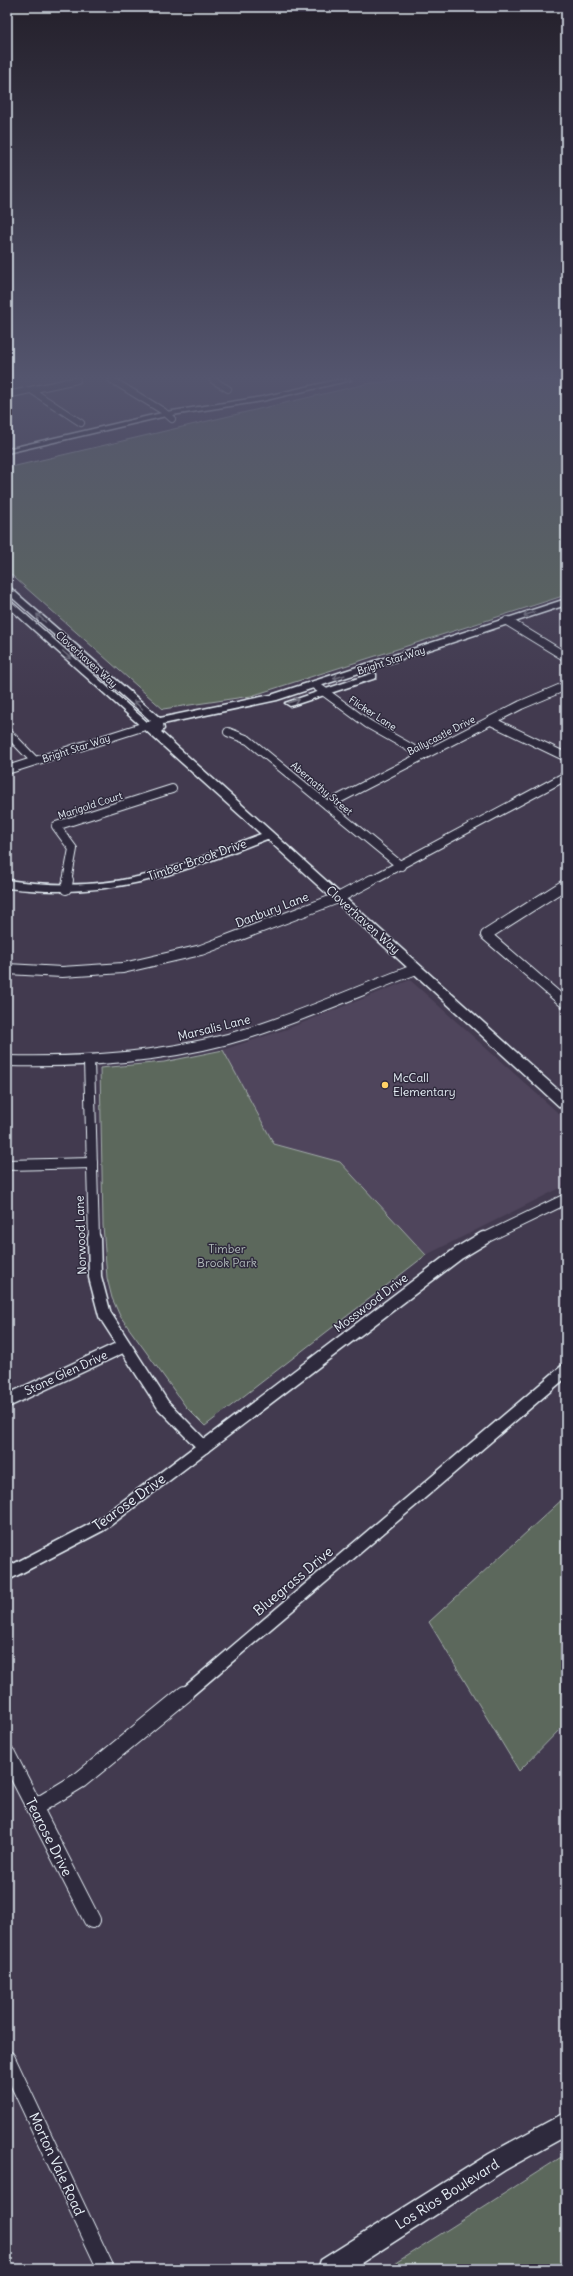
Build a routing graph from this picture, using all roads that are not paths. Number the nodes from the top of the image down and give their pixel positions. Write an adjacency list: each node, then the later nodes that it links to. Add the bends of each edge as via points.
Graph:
1 (7, 588): 12 (street, Cloverhaven Way, one-way to 1)
2 (7, 601): 13 (street, Cloverhaven Way, one-way to 13)
3 (566, 602): 5 (street, Bright Star Way, one-way to 5)
4 (566, 611): 5 (street, Bright Star Way)
5 (512, 624): 6 (street); 7 (street, Bright Star Way, one-way to 7); 9 (street, Bright Star Way)
6 (566, 657)
7 (315, 685): 9 (street, Flicker Lane); 10 (street, Bright Star Way, via 274,698)
8 (566, 686): 11 (street, Ballycastle Drive)
9 (324, 692): 10 (street, Bright Star Way, one-way to 9, via 243,712 286,704); 17 (street, Flicker Lane, via 368,724)
10 (215, 711): 12 (street, Bright Star Way)
11 (491, 721): 17 (street, Ballycastle Drive); 18 (street)
12 (158, 722): 13 (street, Bright Star Way); 16 (street)
13 (145, 726): 16 (street, Cloverhaven Way); 19 (street, Bright Star Way)
14 (7, 732): 19 (street)
15 (228, 732): 23 (street, Abernathy Street, via 248,740)
16 (159, 735): 24 (street, Cloverhaven Way)
17 (423, 755): 23 (street, Ballycastle Drive)
18 (566, 757)
19 (35, 761): 20 (street, Bright Star Way)
20 (7, 770)
21 (566, 776): 25 (street, Danbury Lane)
22 (172, 789): 28 (street, Marigold Court, via 56,826 73,849)
23 (327, 805): 25 (street, Abernathy Street)
24 (268, 835): 28 (street, Timber Brook Drive, via 158,875); 29 (street, Cloverhaven Way)
25 (401, 866): 29 (street, Danbury Lane)
26 (7, 884): 28 (street, Timber Brook Drive)
27 (566, 884): 32 (street, via 486,935)
28 (66, 889)
29 (338, 898): 30 (street, Cloverhaven Way); 31 (street, Danbury Lane, via 201,950 154,962 84,971)
30 (416, 969): 33 (street, Marsalis Lane, via 249,1033 146,1056); 35 (street, Cloverhaven Way)
31 (7, 970)
32 (566, 1004)
33 (89, 1060): 34 (street, Marsalis Lane); 36 (street, Norwood Lane)
34 (7, 1061)
35 (566, 1105)
36 (92, 1163): 37 (street); 39 (street, Norwood Lane, via 94,1277 105,1315)
37 (7, 1165)
38 (564, 1203): 42 (street, Mosswood Drive, via 487,1236 459,1253)
39 (124, 1346): 41 (street, Stone Glen Drive); 42 (street, Norwood Lane, via 163,1405)
40 (566, 1370): 45 (street, Bluegrass Drive, via 114,1754 80,1780)
41 (7, 1400)
42 (204, 1447): 43 (street, Tearose Drive, via 101,1525)
43 (7, 1574)
44 (7, 1754): 45 (street, Tearose Drive)
45 (34, 1808): 46 (street, Tearose Drive)
46 (92, 1920)
47 (7, 2059): 49 (street, Morton Vale Road)
48 (566, 2123): 50 (street, Los Rios Boulevard, via 497,2162)
49 (106, 2269)
50 (330, 2269)

